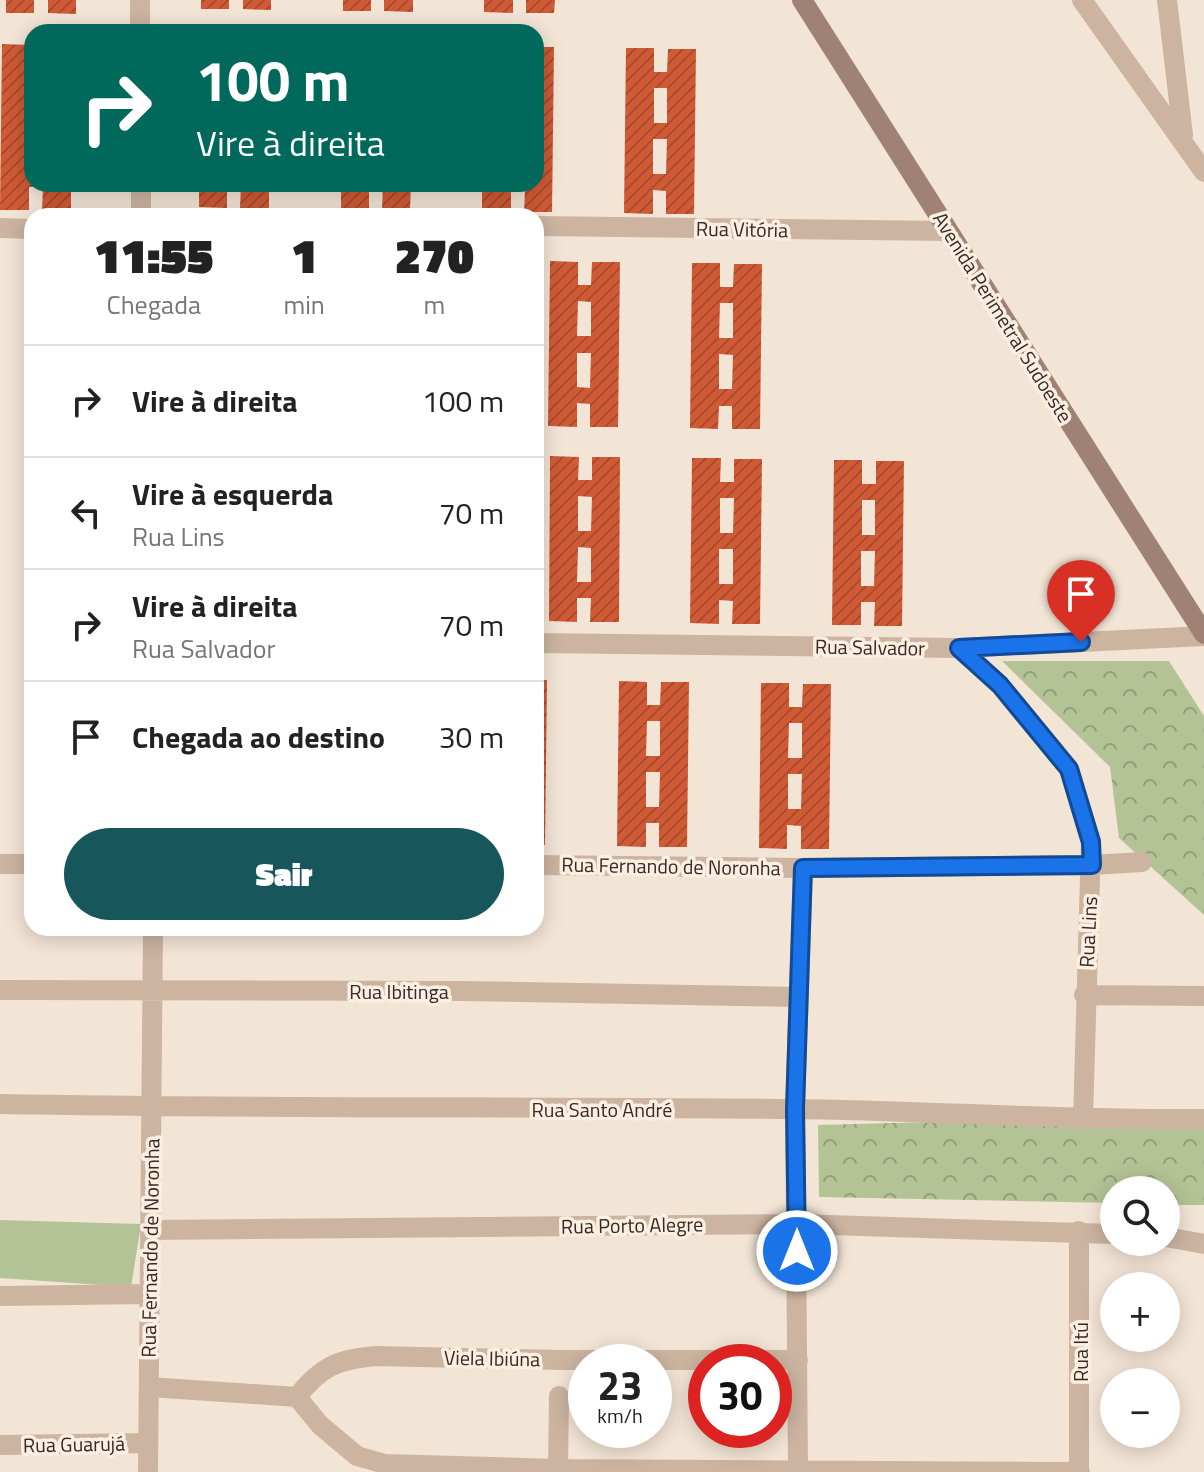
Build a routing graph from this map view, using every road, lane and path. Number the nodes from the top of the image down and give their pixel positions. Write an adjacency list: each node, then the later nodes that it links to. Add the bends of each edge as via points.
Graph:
1 (140, 0): 5 (street)
2 (802, 0): 11 (main road, Avenida Perimetral Sudoeste)
3 (1082, 0): 6 (street)
4 (1167, 0): 6 (street)
5 (140, 24)
6 (1183, 139): 7 (street)
7 (1204, 172)
8 (544, 226): 11 (street, Rua Vitória)
9 (0, 228): 10 (street)
10 (24, 229)
11 (948, 231): 12 (main road, Avenida Perimetral Sudoeste)
12 (1204, 635): 14 (street, Rua Salvador)
13 (544, 643): 14 (street, Rua Salvador)
14 (959, 648): 19 (street, Rua Lins, via 1000,685 1069,769 1091,842)
15 (1142, 862): 19 (street, Rua Fernando de Noronha)
16 (0, 864): 17 (street)
17 (24, 864)
18 (544, 865): 20 (street, Rua Fernando de Noronha)
19 (1092, 865): 20 (street, Rua Fernando de Noronha); 24 (street, Rua Lins)
20 (803, 868): 26 (street)
21 (153, 936): 23 (street, Rua Fernando de Noronha)
22 (0, 990): 23 (street, Rua Ibitinga)
23 (154, 991): 26 (street, Rua Ibitinga); 28 (street, Rua Fernando de Noronha)
24 (1084, 995): 25 (street); 31 (street, Rua Lins)
25 (1204, 996)
26 (799, 997): 29 (street)
27 (0, 1104): 28 (street, Rua Santo André)
28 (152, 1107): 29 (street, Rua Santo André); 33 (street, Rua Fernando de Noronha)
29 (795, 1109): 31 (street, Rua Santo André); 32 (street)
30 (1204, 1119): 31 (street, Rua Santo André)
31 (1083, 1120)
32 (797, 1224): 33 (street, Rua Porto Alegre); 34 (street, Rua Porto Alegre); 40 (street)
33 (149, 1230): 38 (street, Rua Fernando de Noronha)
34 (1079, 1231): 35 (street, Rua Porto Alegre); 49 (street, Rua Itú)
35 (1100, 1233)
36 (1180, 1240): 37 (street)
37 (1204, 1244)
38 (148, 1294): 39 (street); 41 (street, Rua Fernando de Noronha)
39 (0, 1296)
40 (798, 1360): 43 (street, Viela Ibiúna, via 376,1356 323,1369); 46 (street)
41 (149, 1387): 43 (street); 44 (street, Rua Fernando de Noronha)
42 (559, 1396): 47 (street)
43 (297, 1397): 47 (street, via 357,1456 385,1464)
44 (148, 1443): 45 (street, Rua Guarujá); 48 (street, Rua Fernando de Noronha)
45 (0, 1445)
46 (798, 1469): 47 (street); 49 (street)
47 (558, 1470)
48 (148, 1472)
49 (1080, 1472)

